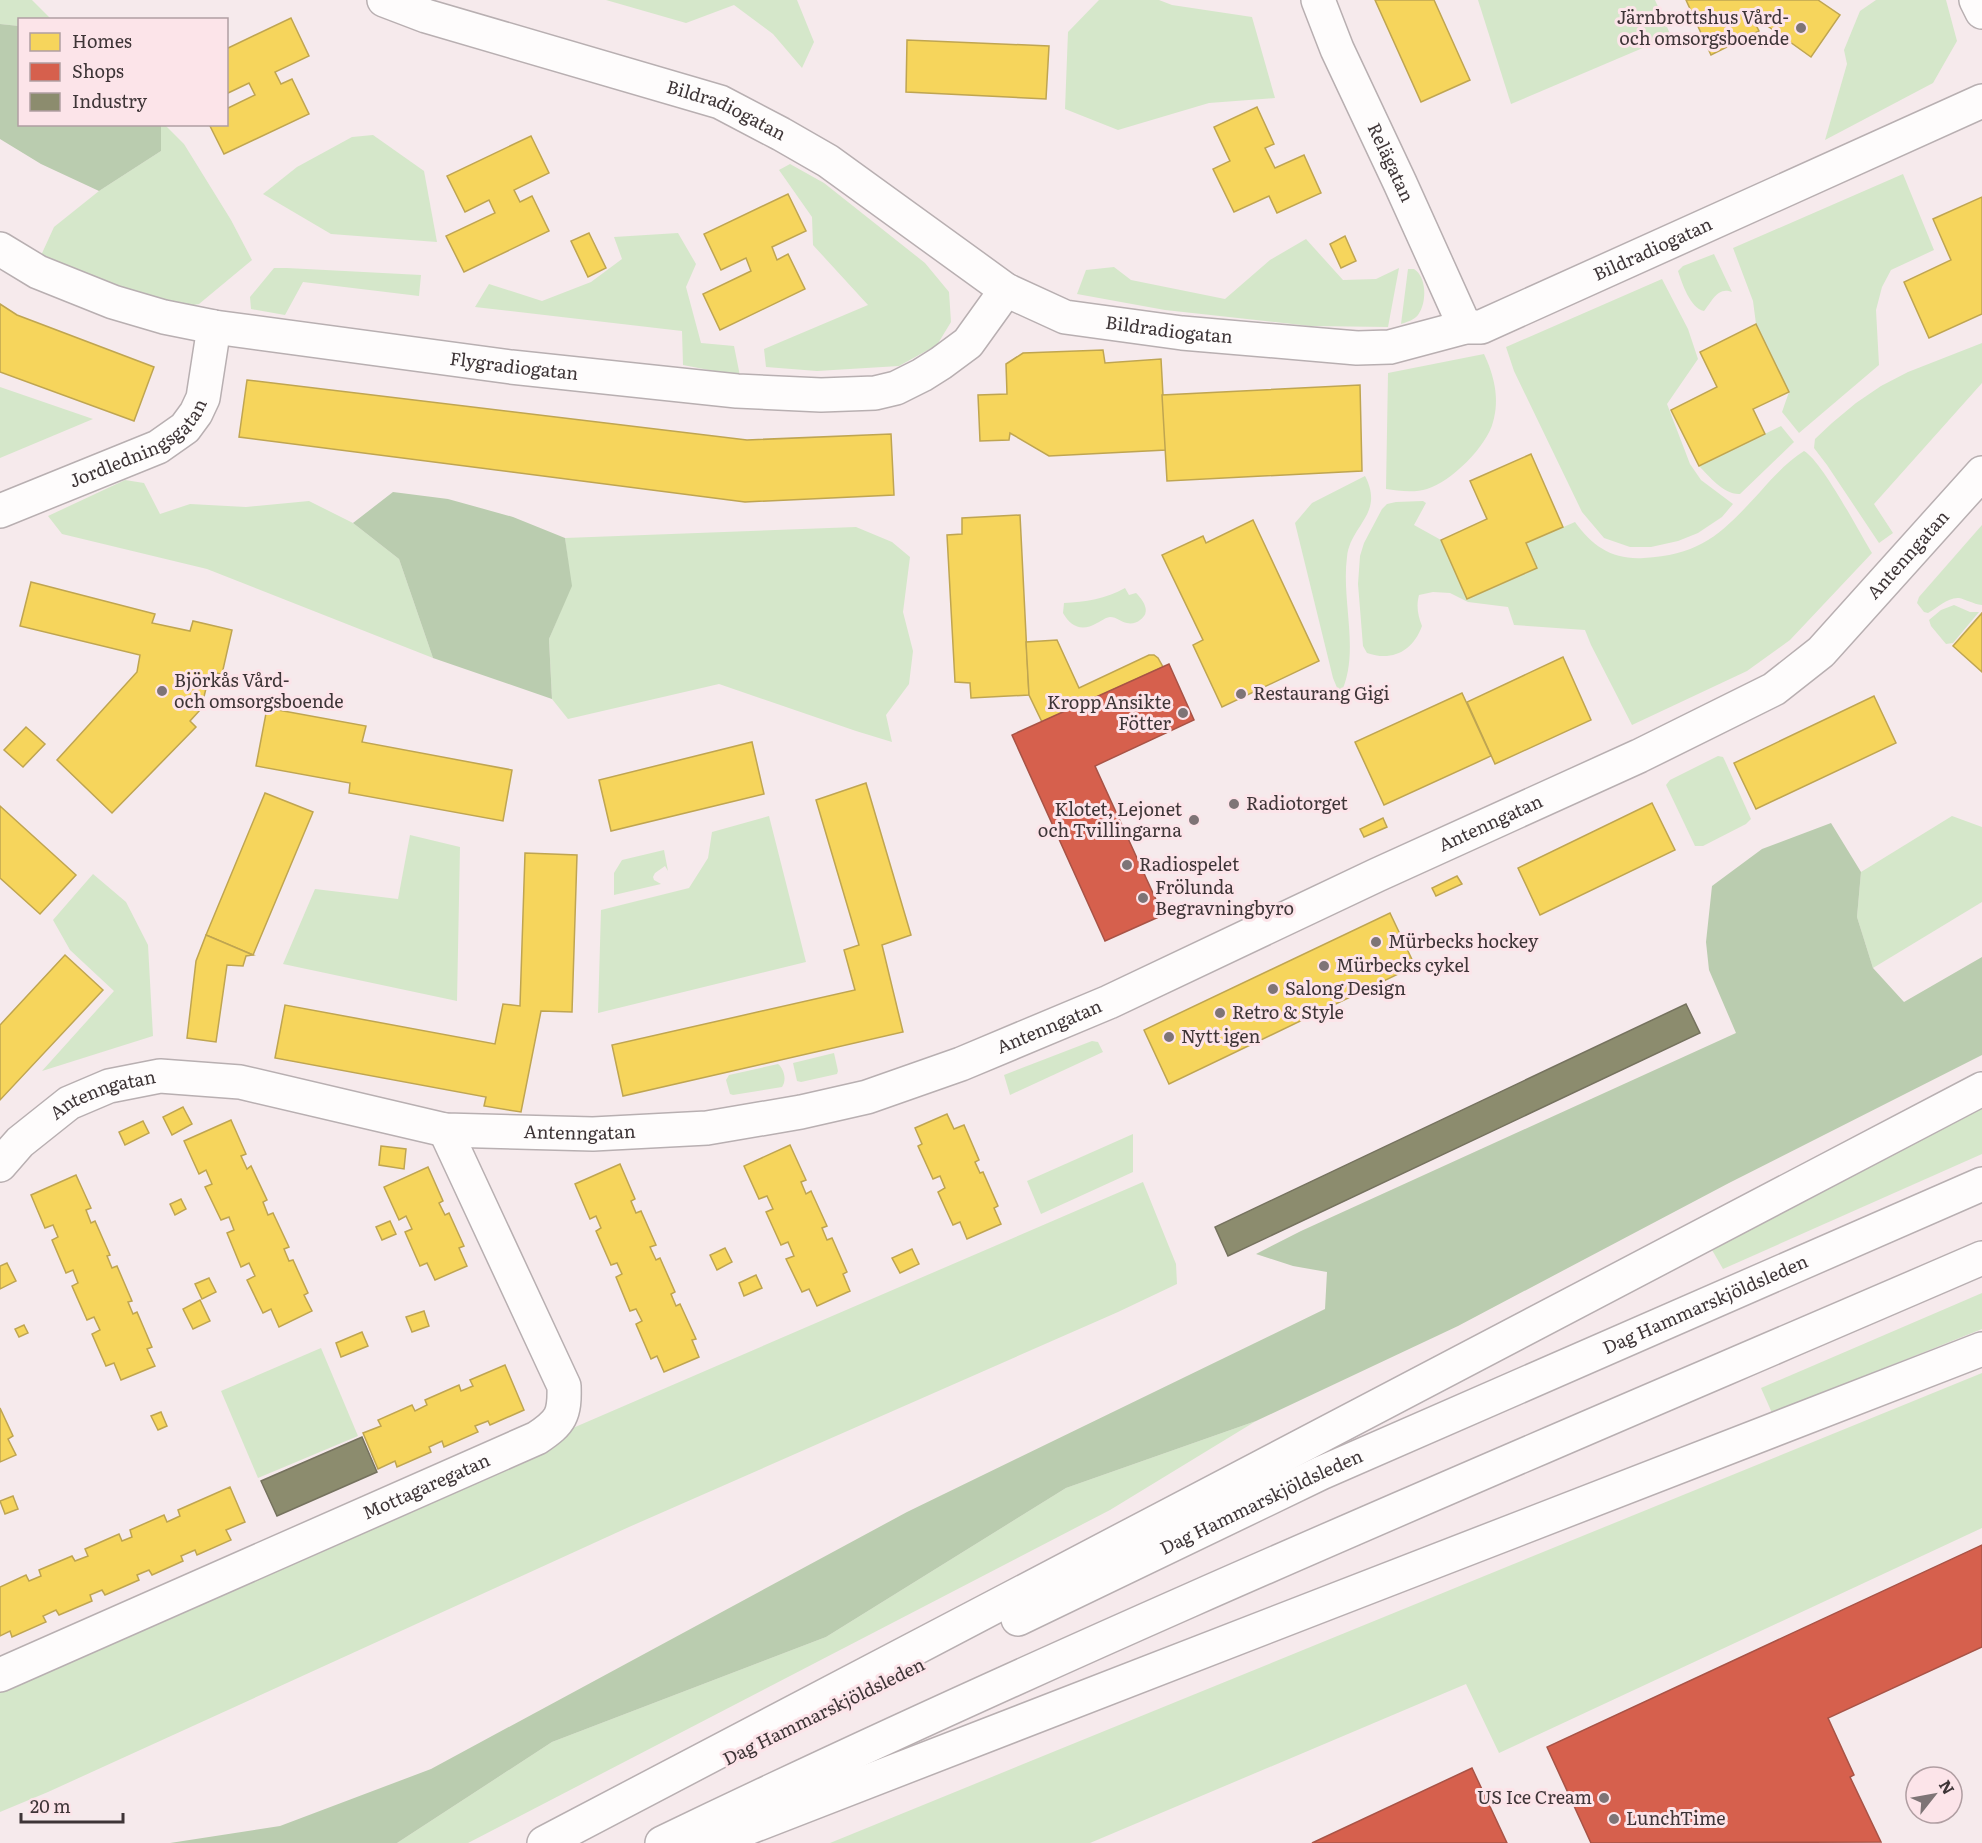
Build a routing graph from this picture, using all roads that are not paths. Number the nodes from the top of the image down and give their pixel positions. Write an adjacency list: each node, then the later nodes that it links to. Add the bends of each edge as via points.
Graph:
1 (384, 0): 7 (street, Bildradiogatan, via 426,16 720,102 828,161)
2 (1318, 0): 9 (street, Relägatan)
3 (1976, 0): 4 (street)
4 (1982, 12)
5 (1982, 101): 9 (street, Bildradiogatan, via 1481,327)
6 (0, 249): 8 (street, Flygradiogatan, via 38,272 113,302)
7 (1006, 290): 8 (street, Flygradiogatan, via 968,343 922,375 875,393 737,391 512,367); 9 (street, Bildradiogatan, via 1065,317 1182,333 1345,347 1390,347)
8 (214, 327): 11 (street, Jordledningsgatan, via 203,398 185,428 158,447)
9 (1465, 327)
10 (1982, 474): 13 (street, Antenngatan, via 1821,652 1774,689 1660,746 1068,1020 962,1064 867,1097 801,1112 707,1128 593,1134)
11 (0, 511)
12 (1982, 1089): 19 (street)
13 (445, 1130): 14 (street, Antenngatan, via 240,1082 160,1076 109,1086 69,1103 20,1142); 18 (street, Mottagaregatan, via 564,1386 565,1406 555,1426 537,1438)
14 (0, 1165)
15 (1982, 1184): 20 (street, Dag Hammarskjöldsleden, via 1321,1473)
16 (1982, 1258): 21 (street, via 1153,1616)
17 (1982, 1349): 22 (street)
18 (0, 1675)
19 (544, 1843)
20 (553, 1843)
21 (662, 1843)
22 (709, 1843)

